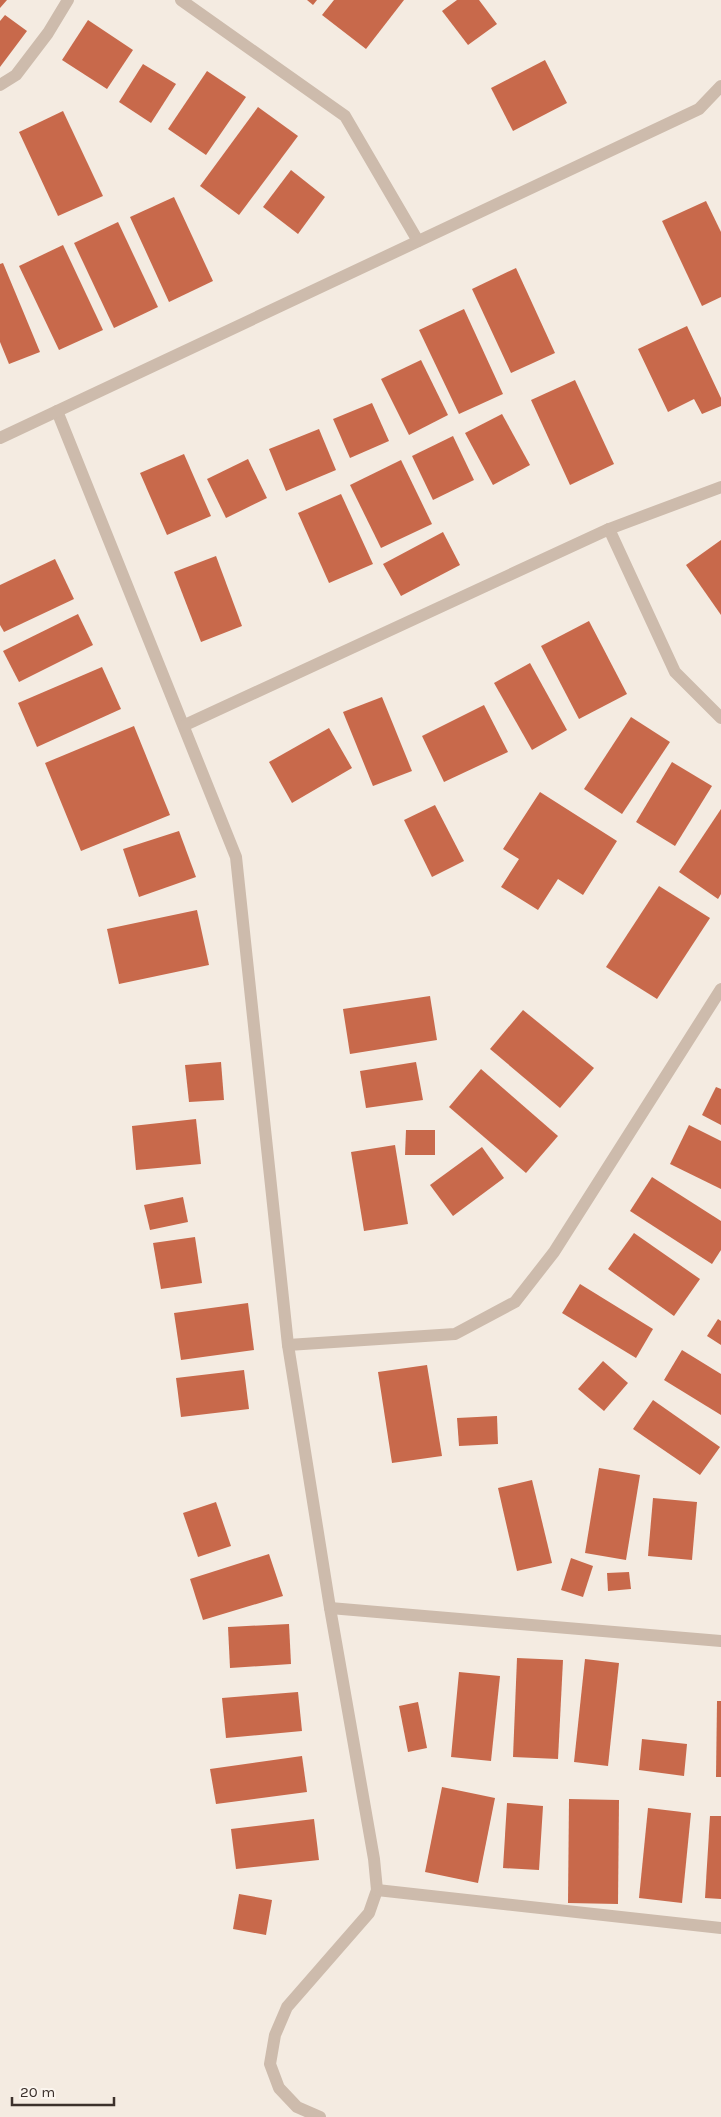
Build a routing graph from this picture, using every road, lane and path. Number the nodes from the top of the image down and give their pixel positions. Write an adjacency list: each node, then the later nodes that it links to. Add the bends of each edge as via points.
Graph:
1 (68, 0): 3 (street, via 48,34 16,75)
2 (181, 0): 5 (street, via 345,116)
3 (0, 85)
4 (721, 86): 5 (street, via 699,109)
5 (418, 242): 6 (street)
6 (57, 411): 7 (street); 11 (street)
7 (0, 438)
8 (721, 487): 9 (street)
9 (609, 529): 10 (street, via 675,672); 11 (street)
10 (721, 718)
11 (185, 725): 13 (street, via 236,857)
12 (721, 989): 13 (street, via 554,1252 515,1302 456,1334)
13 (288, 1345): 14 (street)
14 (330, 1608): 15 (street); 16 (street)
15 (721, 1640)
16 (377, 1890): 17 (street); 18 (street, via 369,1913 287,2007 275,2035 270,2064 278,2088 297,2107)
17 (721, 1928)
18 (320, 2117)

